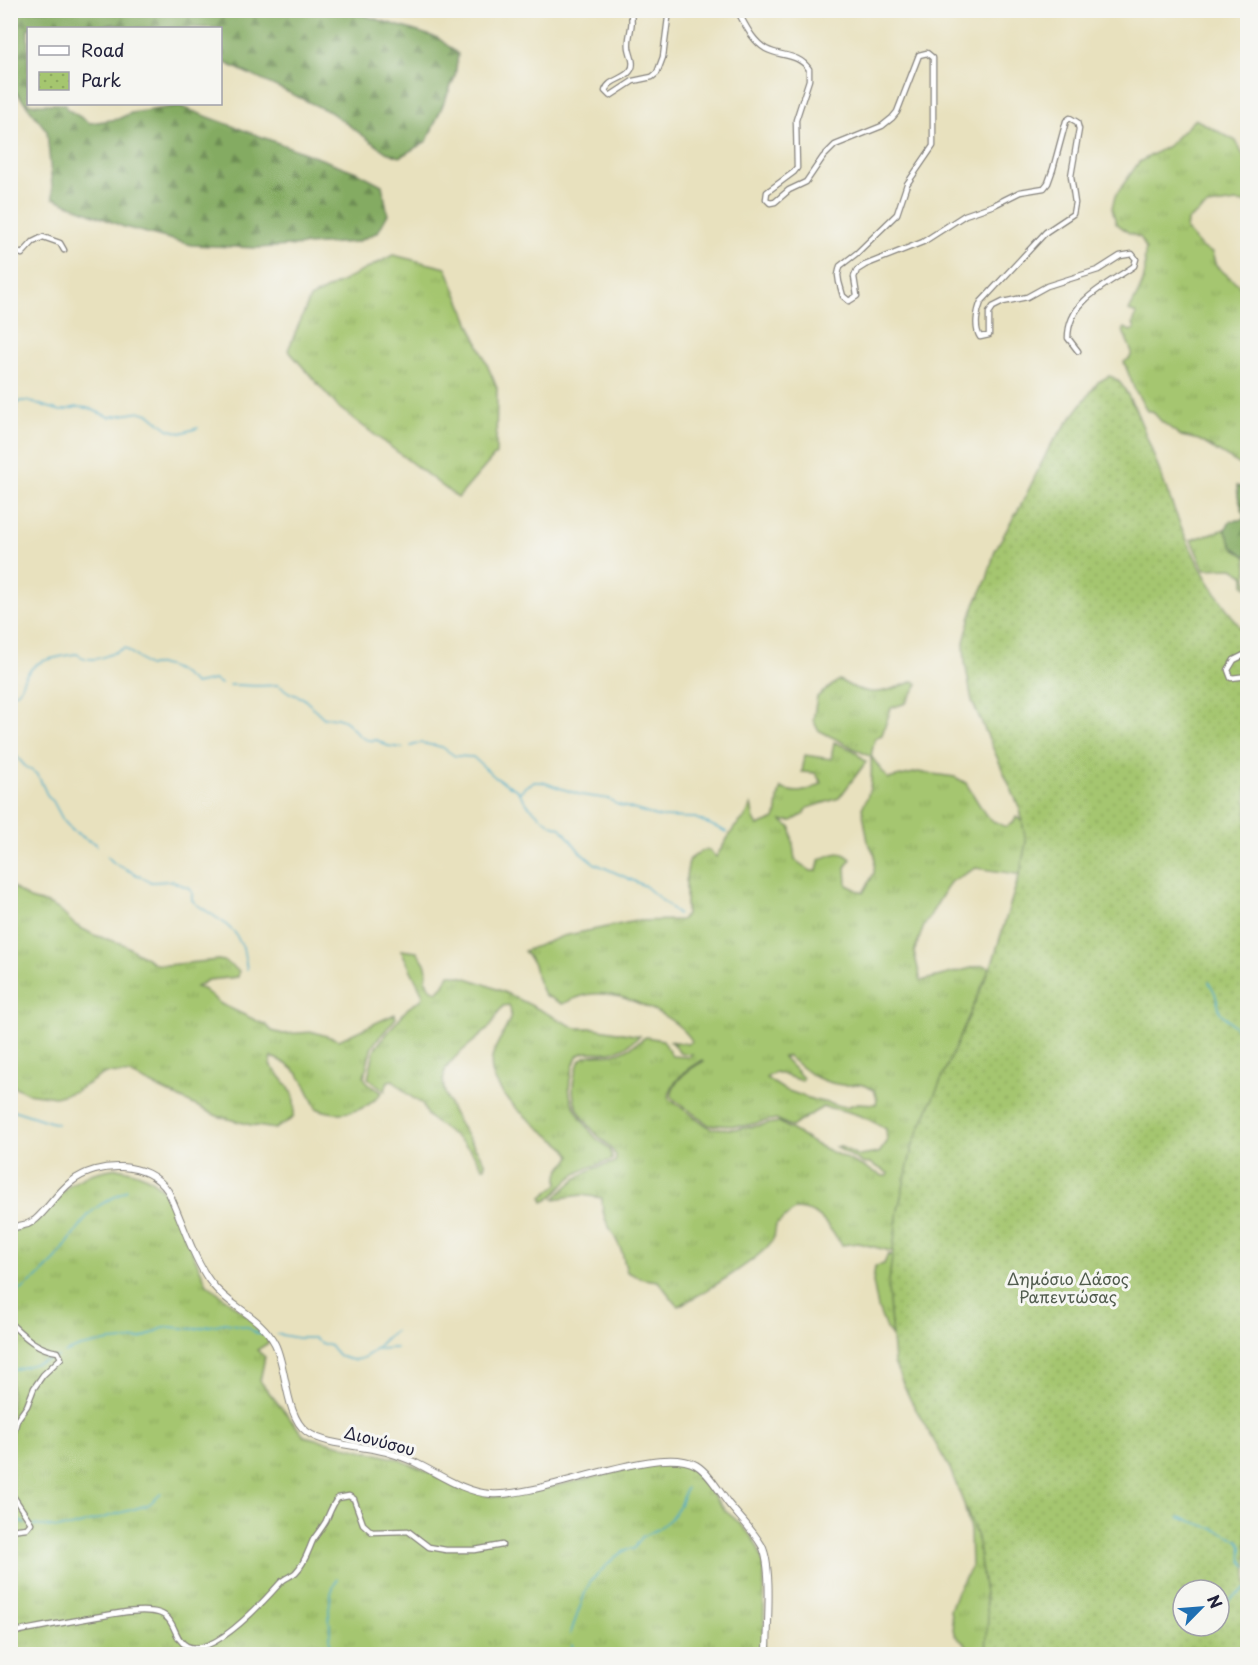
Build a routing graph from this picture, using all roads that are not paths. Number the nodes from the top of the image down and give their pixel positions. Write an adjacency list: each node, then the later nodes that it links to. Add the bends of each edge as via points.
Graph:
1 (630, 10): 2 (street, via 633,26 629,47 633,65 630,72 607,86 605,91 610,96 633,81 657,73 663,61)
2 (669, 10)
3 (737, 10): 6 (street, via 760,45 798,59 809,69 796,120 797,168 767,192 768,203 804,184 835,145 890,121 920,55 927,53 934,59 933,146 907,184 898,212 840,266 839,282 844,298 849,301 857,297 854,276 861,267 923,242 965,215 1020,192 1044,188 1066,121 1071,118 1077,122 1071,176 1073,214 1046,231 981,302 977,331 980,337 988,335 989,313 1000,303 1027,297 1132,254 1134,266 1090,294 1070,319 1068,338)
4 (10, 249): 5 (street, via 22,254 43,237 60,243)
5 (64, 250)
6 (1078, 351)
7 (1248, 653): 8 (street, via 1234,660 1228,670 1231,678)
8 (1248, 676)
9 (10, 1228): 16 (main road, Διονύσου, via 35,1220 69,1183 96,1170 121,1167 157,1179 168,1191 209,1280 271,1336 282,1362 294,1417 306,1431 414,1462 465,1488 490,1494 654,1462 679,1460 696,1465 764,1551)
10 (10, 1323): 11 (street, via 36,1345 58,1352 62,1358 34,1388 17,1419)
11 (10, 1448)
12 (10, 1487): 13 (street, via 31,1523 27,1528)
13 (10, 1530)
14 (502, 1545): 15 (street, via 446,1550 429,1547 406,1530 372,1532 363,1524 354,1499 349,1496 339,1498 301,1567 216,1641 191,1648 182,1643 174,1625 159,1613 124,1612)
15 (10, 1633)
16 (766, 1654)

